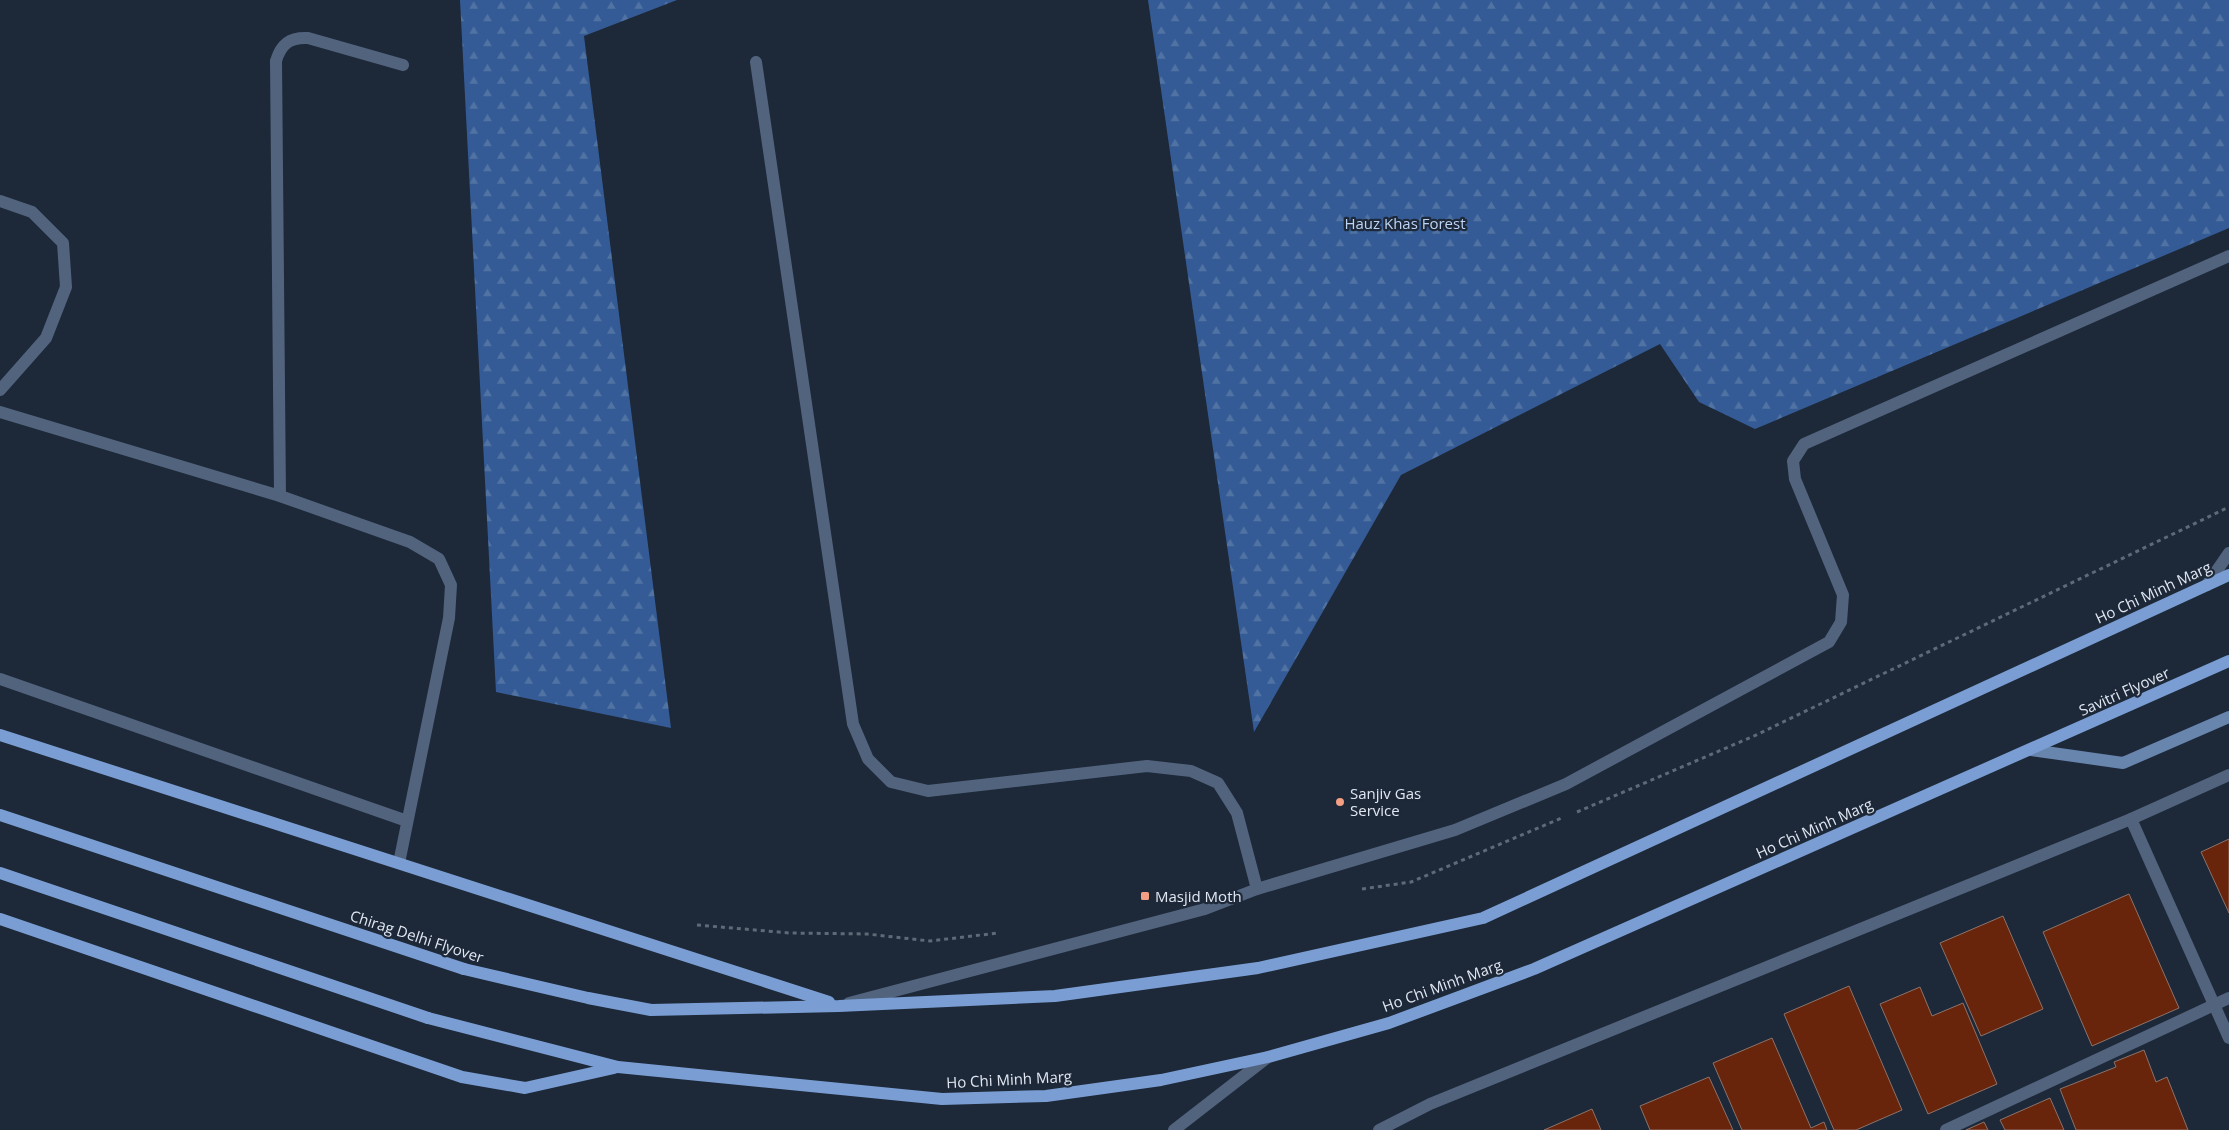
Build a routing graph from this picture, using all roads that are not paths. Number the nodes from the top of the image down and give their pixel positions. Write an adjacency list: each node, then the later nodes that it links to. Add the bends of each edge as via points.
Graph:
1 (756, 62): 22 (street, via 853,724 868,759 891,782 928,791 1147,766 1191,770 1218,783 1237,813)
2 (403, 65): 7 (street, via 298,37 280,49 276,61)
3 (0, 200): 5 (street, via 32,212 63,243 66,287 46,338)
4 (2229, 256): 22 (street, via 1804,444 1794,461 1795,479 1843,595 1840,622 1829,642 1566,784 1455,830)
5 (0, 390)
6 (0, 412): 7 (street)
7 (280, 496): 19 (street, via 410,542 439,559 451,585 449,618)
8 (2229, 553): 10 (street)
9 (2229, 575): 10 (main road, Ho Chi Minh Marg)
10 (2207, 585): 26 (main road, Ho Chi Minh Marg, via 1483,918 1258,968 1064,994)
11 (2229, 661): 15 (main road, Savitri Flyover)
12 (0, 679): 19 (street)
13 (2229, 717): 15 (street, via 2123,763)
14 (0, 735): 20 (main road)
15 (2031, 750): 28 (main road, Ho Chi Minh Marg, via 1534,969 1389,1023)
16 (2229, 775): 18 (street)
17 (0, 815): 26 (main road, Chirag Delhi Flyover, bridge, via 464,969 611,1003 651,1010)
18 (2131, 819): 25 (street); 31 (street, via 1430,1104)
19 (407, 821): 20 (street)
20 (399, 863): 26 (main road)
21 (0, 874): 29 (main road, bridge, via 428,1018)
22 (1257, 889): 26 (street, via 1205,909)
23 (0, 919): 29 (main road, via 462,1077 525,1088)
24 (2229, 998): 25 (street)
25 (2214, 1005): 27 (street); 32 (street)
26 (839, 1006)
27 (2229, 1038)
28 (1268, 1057): 29 (main road, Ho Chi Minh Marg, via 1161,1080 1046,1096 942,1099); 30 (street)
29 (618, 1067)
30 (1174, 1130)
31 (1379, 1130)
32 (1946, 1130)

